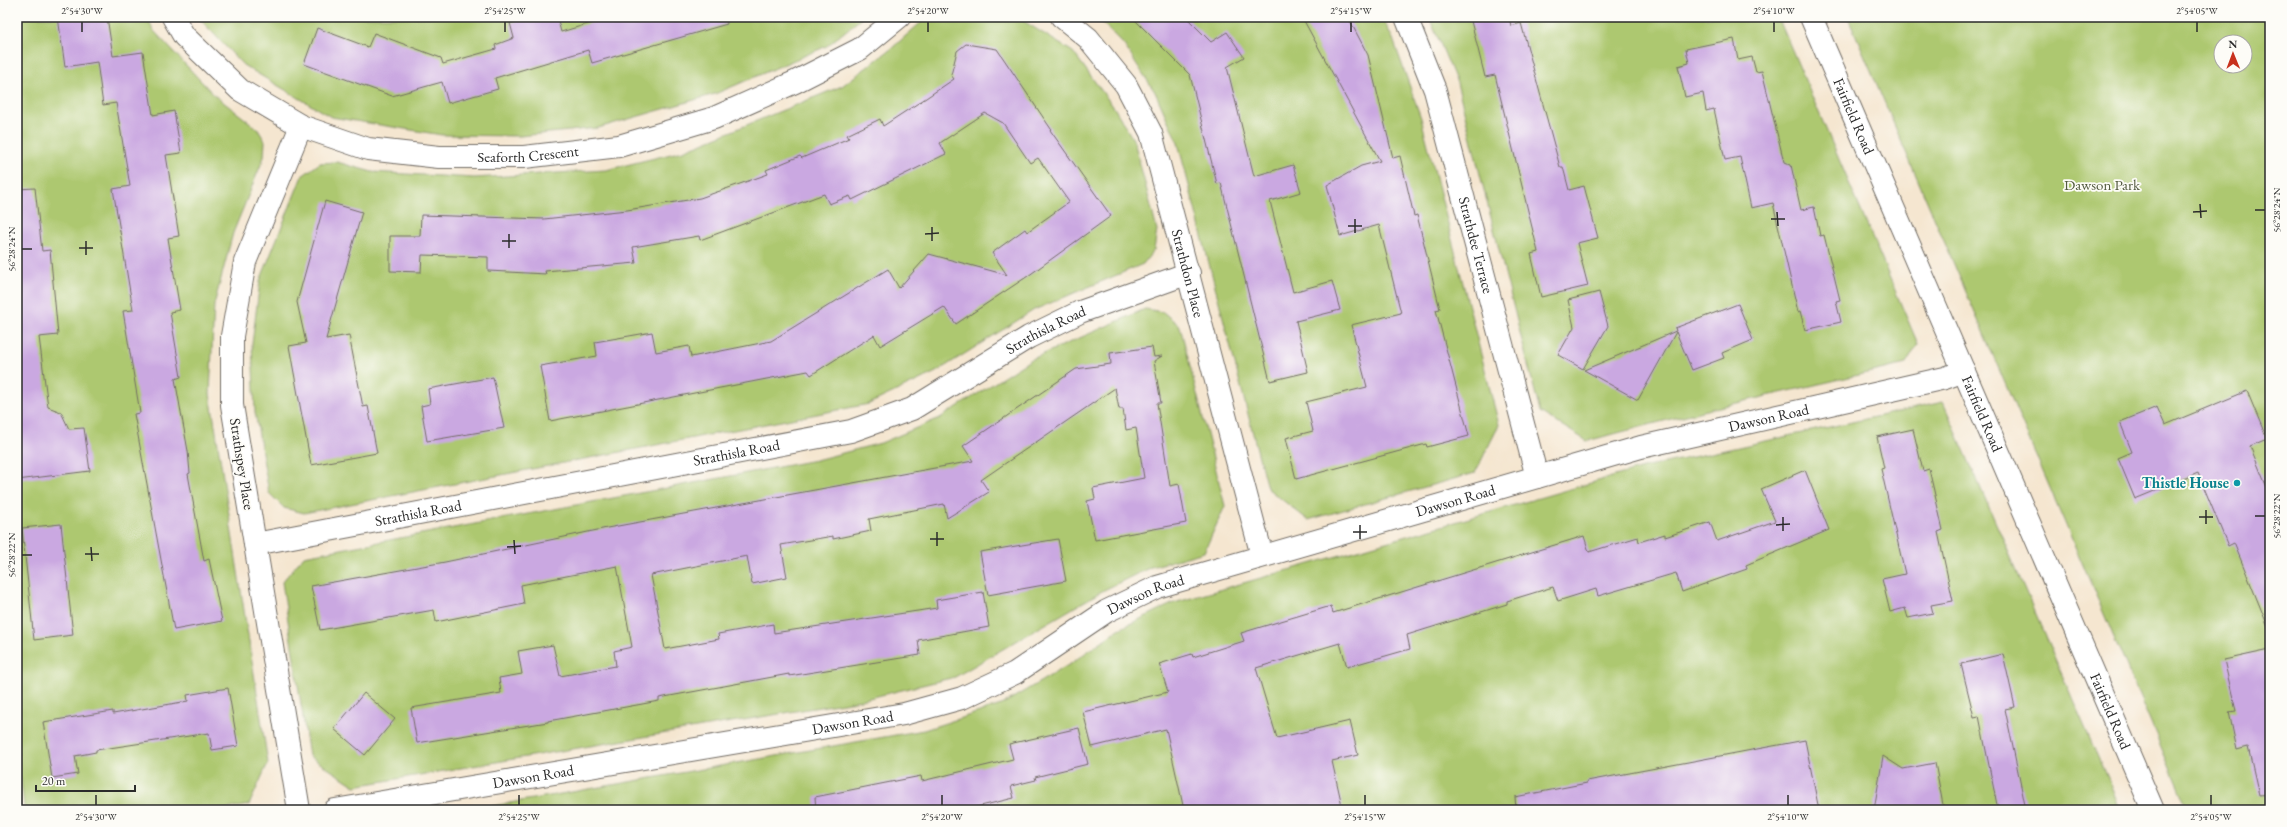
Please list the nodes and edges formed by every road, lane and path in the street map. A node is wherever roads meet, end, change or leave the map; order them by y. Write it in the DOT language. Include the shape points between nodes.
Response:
graph roads {
  1 [pos="173,17"];
  2 [pos="898,17"];
  3 [pos="1062,17"];
  4 [pos="1406,17"];
  5 [pos="1811,17"];
  6 [pos="301,126"];
  7 [pos="1189,273"];
  8 [pos="1964,371"];
  9 [pos="1537,477"];
  10 [pos="255,544"];
  11 [pos="1262,556"];
  12 [pos="299,810"];
  13 [pos="335,810"];
  14 [pos="2153,810"];
  1 -- 6 [label="street, Seaforth Crescent" via="184,36 240,90"];
  2 -- 6 [label="street, Seaforth Crescent" via="860,49 795,82 714,118 619,146 524,157 439,156 368,149"];
  3 -- 7 [label="street, Strathdon Place" via="1088,38 1126,85 1151,133"];
  4 -- 9 [label="street, Strathdee Terrace" via="1435,90"];
  5 -- 8 [label="street, Fairfield Road"];
  6 -- 10 [label="street, Strathspey Place" via="245,262 232,336 232,405"];
  7 -- 10 [label="street, Strathisla Road" via="1080,312 1029,337 912,408 851,431"];
  7 -- 11 [label="street, Strathdon Place"];
  8 -- 9 [label="street, Dawson Road" via="1945,378 1641,447"];
  8 -- 14 [label="street, Fairfield Road"];
  9 -- 11 [label="street, Dawson Road"];
  10 -- 12 [label="street, Strathspey Place"];
  11 -- 13 [label="street, Dawson Road" via="1157,588 1107,612 1015,673 962,698 904,714"];
}
